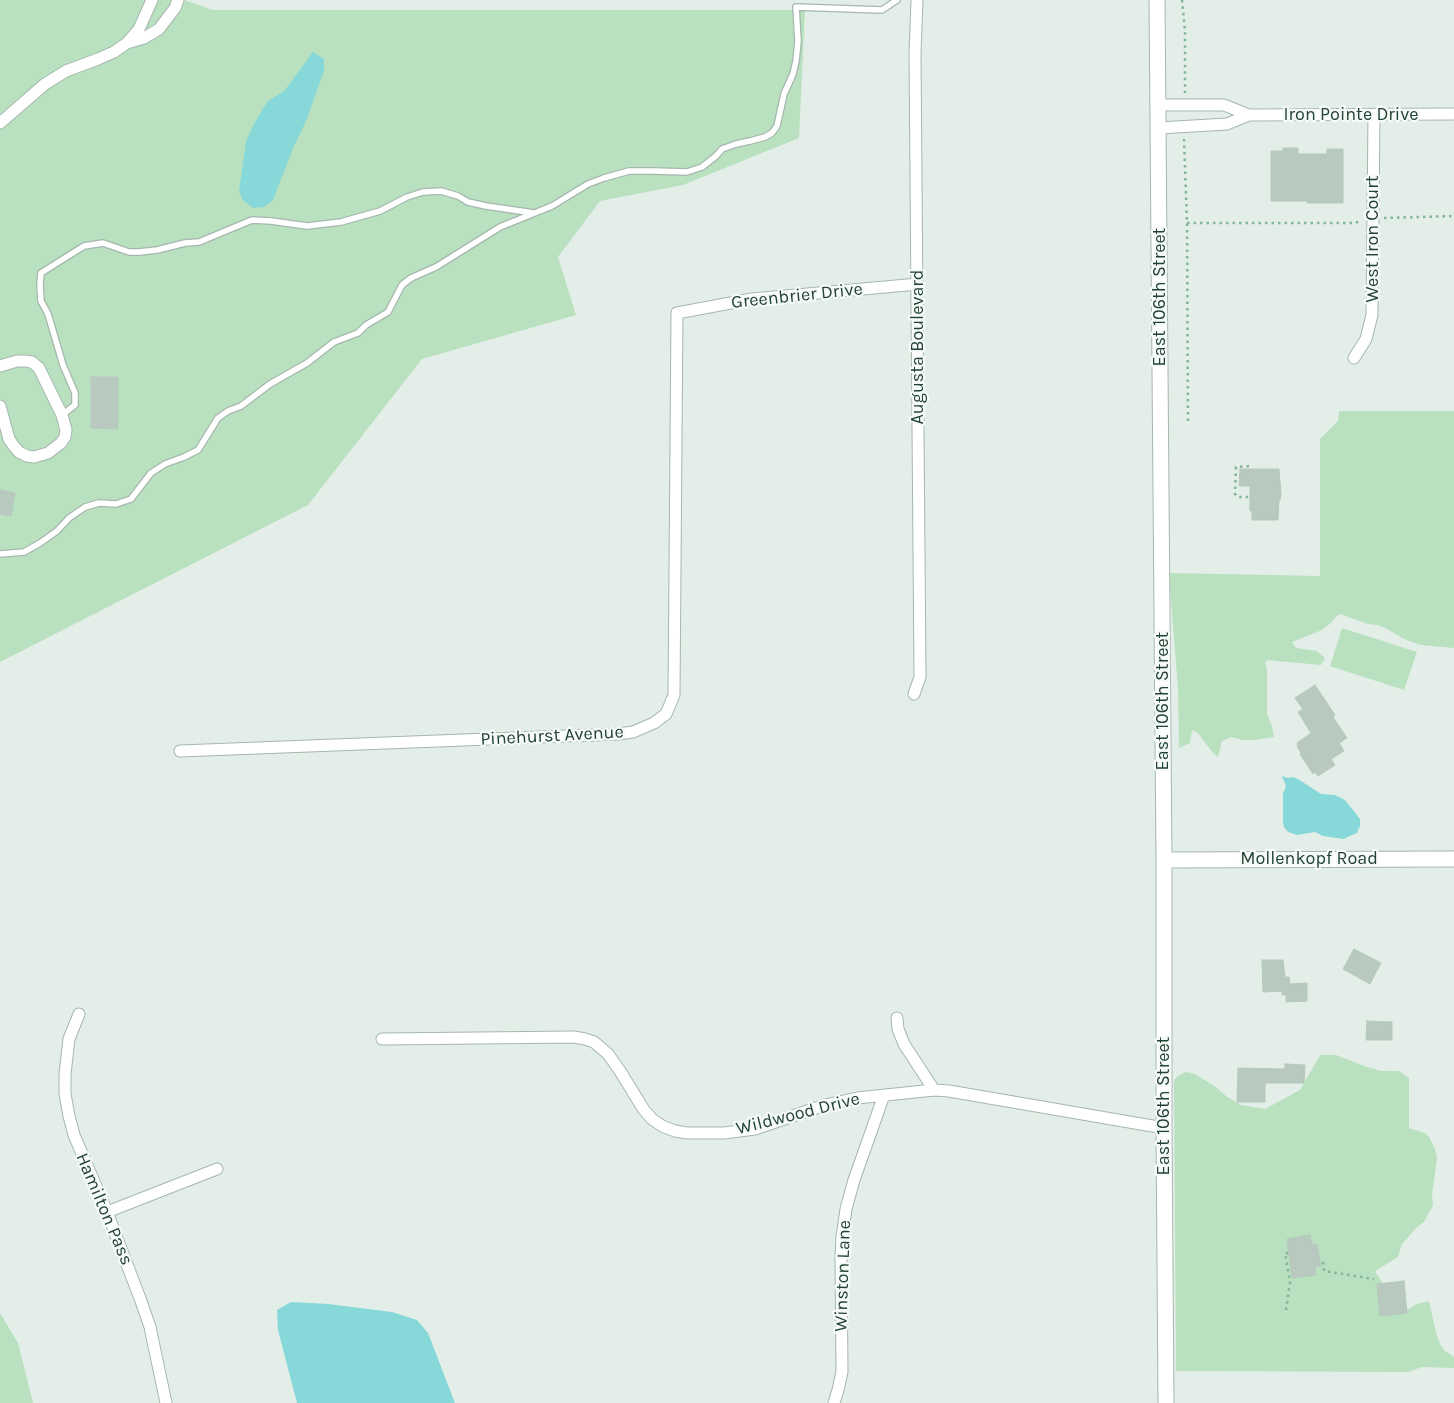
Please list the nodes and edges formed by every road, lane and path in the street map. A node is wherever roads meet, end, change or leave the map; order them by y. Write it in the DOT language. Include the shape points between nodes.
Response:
graph roads {
  1 [pos="152,0"];
  2 [pos="178,0"];
  3 [pos="897,0"];
  4 [pos="916,0"];
  5 [pos="1157,0"];
  6 [pos="1182,0"];
  7 [pos="127,43"];
  8 [pos="1159,105"];
  9 [pos="1185,105"];
  10 [pos="1454,114"];
  11 [pos="1248,115"];
  12 [pos="1374,115"];
  13 [pos="0,123"];
  14 [pos="1184,127"];
  15 [pos="1159,128"];
  16 [pos="536,213"];
  17 [pos="1454,216"];
  18 [pos="1373,218"];
  19 [pos="1187,223"];
  20 [pos="918,284"];
  21 [pos="677,313"];
  22 [pos="1354,358"];
  23 [pos="0,366"];
  24 [pos="0,406"];
  25 [pos="62,415"];
  26 [pos="1188,422"];
  27 [pos="1249,466"];
  28 [pos="1250,497"];
  29 [pos="0,554"];
  30 [pos="914,694"];
  31 [pos="180,752"];
  32 [pos="1454,859"];
  33 [pos="1164,860"];
  34 [pos="79,1014"];
  35 [pos="897,1018"];
  36 [pos="382,1039"];
  37 [pos="934,1090"];
  38 [pos="884,1095"];
  39 [pos="1164,1128"];
  40 [pos="217,1169"];
  41 [pos="107,1212"];
  42 [pos="1289,1253"];
  43 [pos="1323,1262"];
  44 [pos="1374,1279"];
  45 [pos="1286,1310"];
  46 [pos="166,1403"];
  47 [pos="834,1403"];
  48 [pos="1166,1403"];
  1 -- 7 [label="street" via="139,29"];
  2 -- 7 [label="street" via="159,29"];
  3 -- 16 [label="lane" via="882,10 796,7 798,42 793,74 784,94 778,126 765,137 722,149 702,167 687,172 653,170 604,178"];
  4 -- 20 [label="street, Augusta Boulevard"];
  5 -- 8 [label="street, East 106th Street"];
  6 -- 9 [label="path"];
  7 -- 13 [label="street" via="114,52 59,75"];
  8 -- 9 [label="street, Iron Pointe Drive"];
  8 -- 15 [label="street, East 106th Street"];
  9 -- 11 [label="street, Iron Pointe Drive" via="1224,105"];
  10 -- 12 [label="street, Iron Pointe Drive"];
  11 -- 12 [label="street, Iron Pointe Drive"];
  11 -- 14 [label="street, Iron Pointe Drive" via="1227,124"];
  12 -- 18 [label="street, West Iron Court"];
  14 -- 15 [label="street, Iron Pointe Drive"];
  14 -- 19 [label="path"];
  15 -- 33 [label="street, East 106th Street"];
  16 -- 25 [label="lane" via="468,202 441,191 424,192 407,196 380,211 341,222 307,226 252,220 199,242 139,252 102,243 84,246 40,273 42,301 75,393 75,405"];
  16 -- 29 [label="lane" via="500,227 406,282 388,312 366,324 358,334 334,342 307,363 218,418 198,450 152,473 131,499 85,507 57,531 24,552"];
  17 -- 18 [label="path"];
  18 -- 19 [label="path" via="1360,219 1356,223"];
  18 -- 22 [label="street, West Iron Court" via="1372,315 1366,339"];
  19 -- 26 [label="path"];
  20 -- 21 [label="street, Greenbrier Drive" via="752,298"];
  20 -- 30 [label="street, Augusta Boulevard" via="920,677"];
  21 -- 31 [label="street, Pinehurst Avenue" via="674,695 666,714 644,729 618,734"];
  23 -- 25 [label="street" via="17,361 32,362 39,368"];
  24 -- 25 [label="street" via="12,445 27,456 41,456 55,450 61,443 66,430"];
  27 -- 28 [label="path" via="1236,467 1236,494 1238,497"];
  32 -- 33 [label="street, Mollenkopf Road"];
  33 -- 39 [label="street, East 106th Street"];
  34 -- 41 [label="street, Hamilton Pass" via="69,1040 64,1074 66,1094 74,1135"];
  35 -- 37 [label="street" via="904,1044"];
  36 -- 38 [label="street, Wildwood Drive" via="585,1039 608,1054 652,1119 687,1134 755,1128 825,1105"];
  37 -- 38 [label="street, Wildwood Drive"];
  37 -- 39 [label="street, Wildwood Drive"];
  38 -- 47 [label="street, Winston Lane" via="846,1209 841,1256 842,1372"];
  39 -- 48 [label="street, East 106th Street"];
  40 -- 41 [label="street"];
  41 -- 46 [label="street, Hamilton Pass" via="150,1327"];
  42 -- 45 [label="path" via="1285,1253 1290,1282"];
  43 -- 44 [label="path" via="1324,1271"];
}
